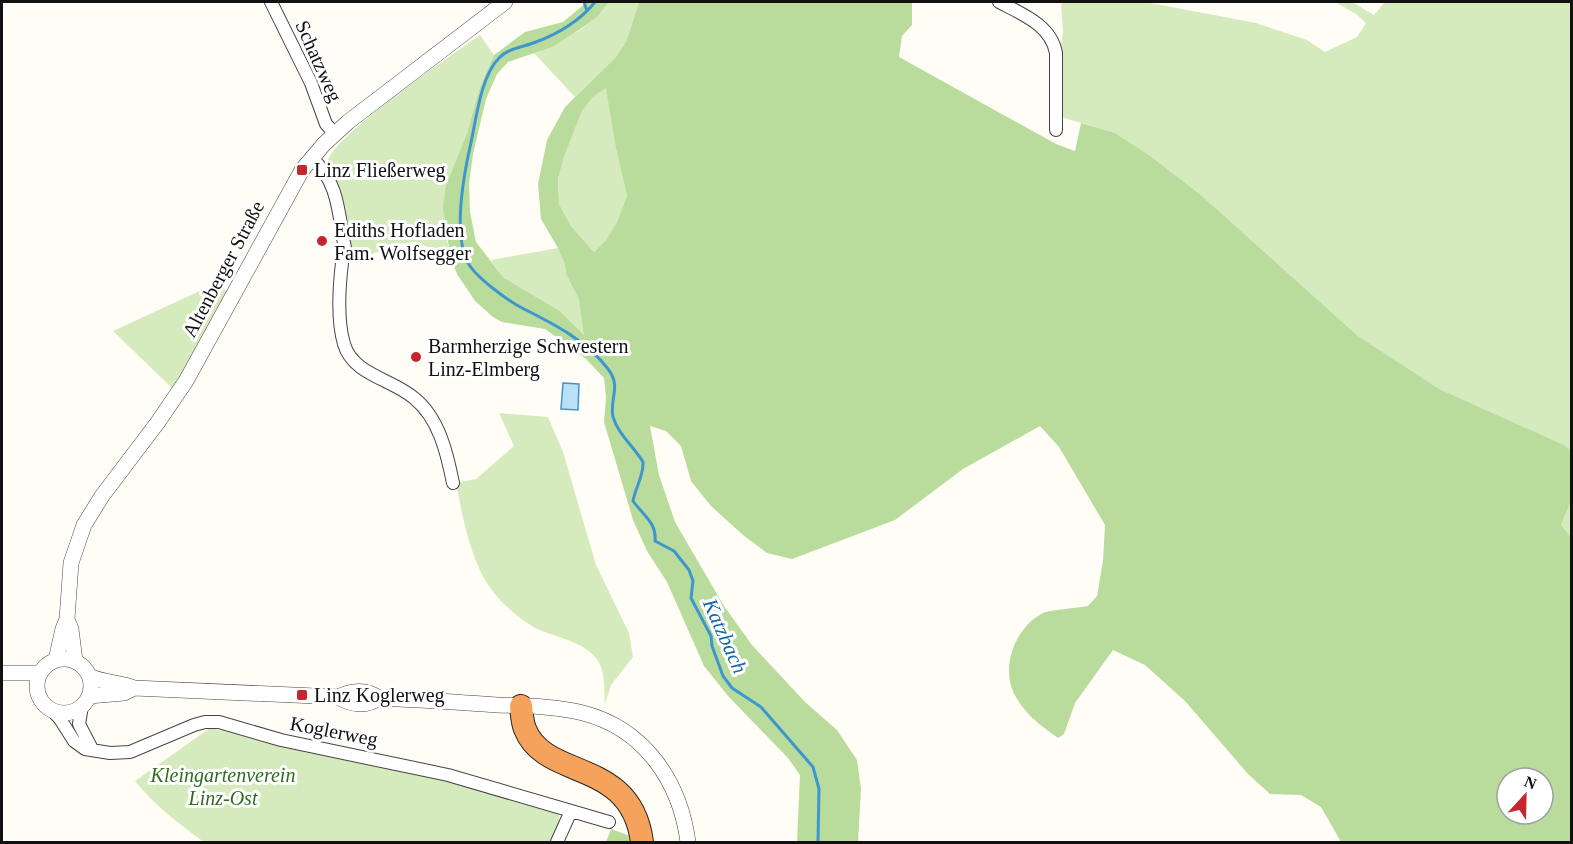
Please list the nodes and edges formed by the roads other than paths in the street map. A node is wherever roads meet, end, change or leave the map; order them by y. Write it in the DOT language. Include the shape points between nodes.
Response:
graph roads {
  1 [pos="271,2"];
  2 [pos="506,2"];
  3 [pos="999,2"];
  4 [pos="1056,130"];
  5 [pos="335,134"];
  6 [pos="311,158"];
  7 [pos="453,483"];
  8 [pos="67,619"];
  9 [pos="56,660"];
  10 [pos="75,661"];
  11 [pos="40,673"];
  12 [pos="2,675"];
  13 [pos="89,676"];
  14 [pos="135,688"];
  15 [pos="37,690"];
  16 [pos="86,701"];
  17 [pos="521,706"];
  18 [pos="52,710"];
  19 [pos="92,749"];
  20 [pos="571,811"];
  21 [pos="609,822"];
  22 [pos="557,843"];
  23 [pos="642,843"];
  24 [pos="688,843"];
  1 -- 5 [label="street, Schatzweg" via="311,83 326,124"];
  2 -- 5 [label="street, Altenberger Straße"];
  3 -- 4 [label="street" via="1039,24 1054,41"];
  5 -- 6 [label="street, Altenberger Straße"];
  6 -- 7 [label="street" via="329,178 339,214 345,250 340,317 347,353 363,369 415,398 429,414 438,430"];
  6 -- 8 [label="street, Altenberger Straße" via="186,381 87,520 71,563"];
  8 -- 9 [label="street, Altenberger Straße"];
  8 -- 10 [label="street, Altenberger Straße"];
  9 -- 10 [label="street"];
  9 -- 11 [label="street"];
  10 -- 13 [label="street"];
  11 -- 12 [label="street"];
  11 -- 15 [label="street"];
  12 -- 15 [label="street"];
  13 -- 14 [label="street"];
  13 -- 16 [label="street" via="91,685"];
  14 -- 16 [label="street"];
  14 -- 17 [label="street" via="338,697 357,704 371,704 379,698"];
  15 -- 18 [label="street" via="44,705"];
  16 -- 18 [label="street" via="70,713"];
  16 -- 19 [label="street" via="79,717 80,726"];
  17 -- 23 [label="highway" via="525,729 543,751 602,780 620,794 637,820"];
  17 -- 24 [label="street" via="589,715 614,724 639,742 672,784"];
  18 -- 19 [label="street, Koglerweg" via="76,743"];
  19 -- 20 [label="street, Koglerweg" via="130,752 194,725 219,722 281,740 439,772"];
  20 -- 21 [label="street, Koglerweg"];
  20 -- 22 [label="street"];
}
